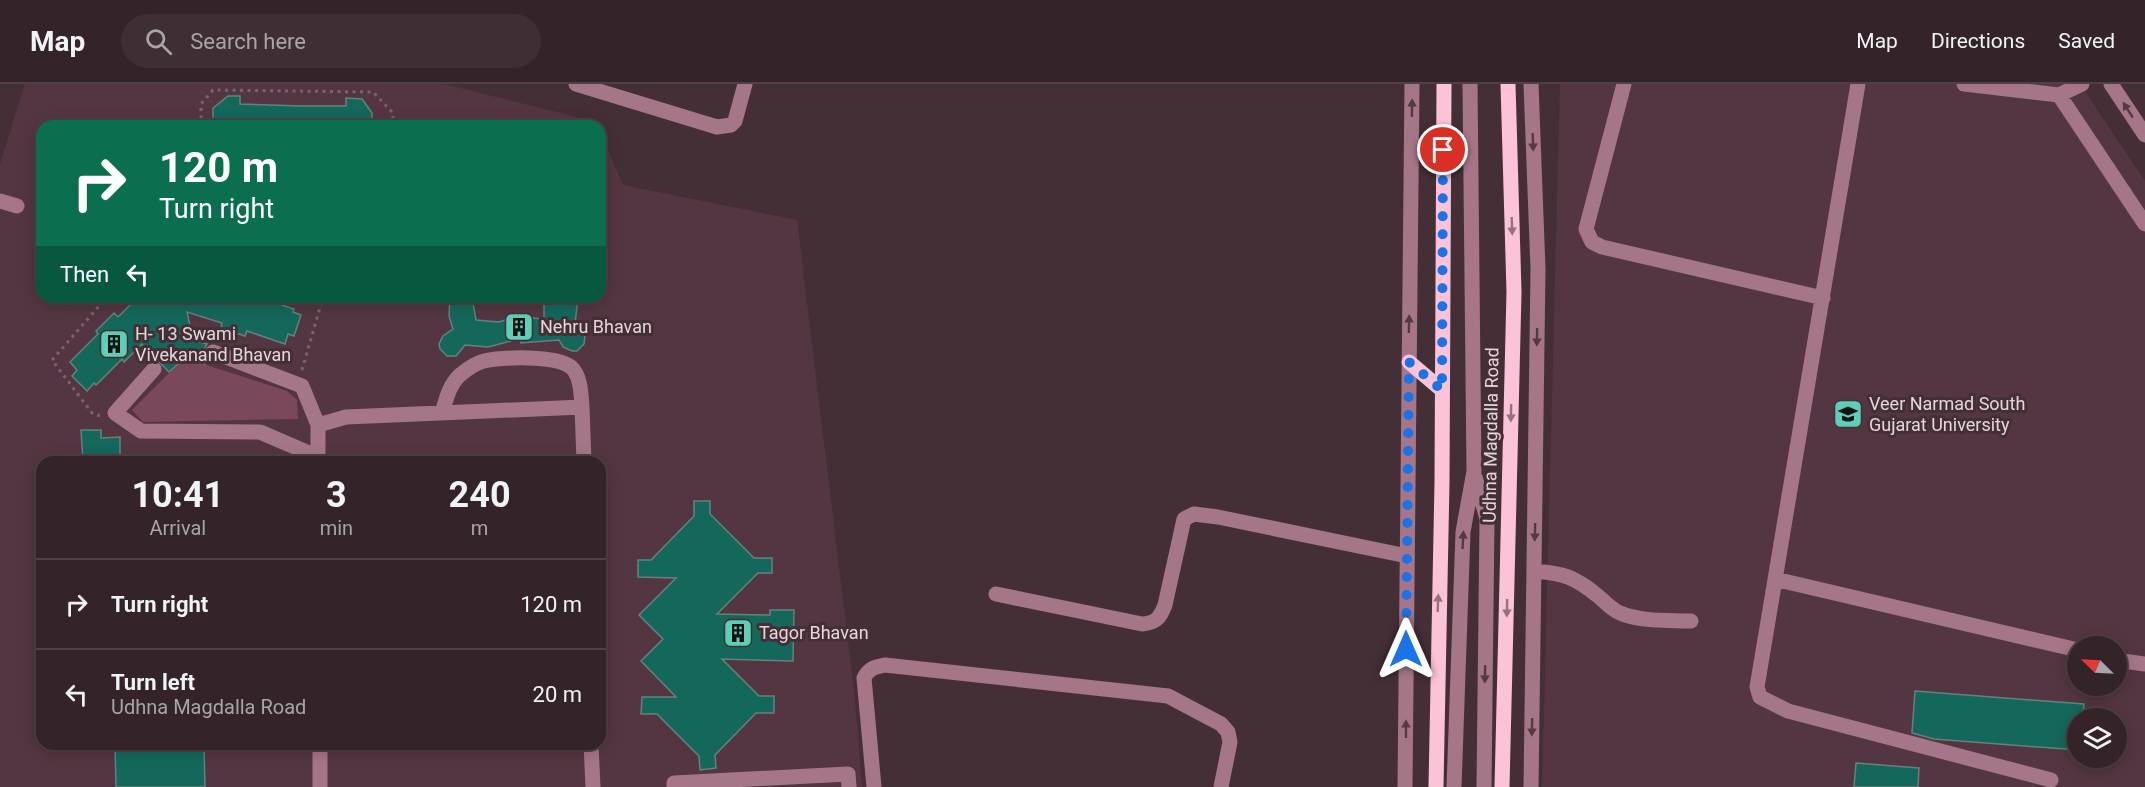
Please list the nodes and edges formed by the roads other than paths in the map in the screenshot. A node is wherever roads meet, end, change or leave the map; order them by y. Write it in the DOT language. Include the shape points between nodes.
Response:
graph roads {
  1 [pos="576,84"];
  2 [pos="745,84"];
  3 [pos="1412,84"];
  4 [pos="1444,84"];
  5 [pos="1470,84"];
  6 [pos="1508,84"];
  7 [pos="1531,84"];
  8 [pos="1624,84"];
  9 [pos="1858,84"];
  10 [pos="1964,84"];
  11 [pos="2082,84"];
  12 [pos="2111,84"];
  13 [pos="2059,94"];
  14 [pos="2145,135"];
  15 [pos="0,201"];
  16 [pos="17,206"];
  17 [pos="2145,224"];
  18 [pos="1822,297"];
  19 [pos="213,352"];
  20 [pos="1409,362"];
  21 [pos="154,369"];
  22 [pos="1442,390"];
  23 [pos="582,407"];
  24 [pos="442,413"];
  25 [pos="318,425"];
  26 [pos="312,456"];
  27 [pos="318,456"];
  28 [pos="584,456"];
  29 [pos="1474,471"];
  30 [pos="1407,556"];
  31 [pos="1534,571"];
  32 [pos="1776,579"];
  33 [pos="996,594"];
  34 [pos="1691,621"];
  35 [pos="2067,647"];
  36 [pos="2127,662"];
  37 [pos="2145,664"];
  38 [pos="320,750"];
  39 [pos="591,750"];
  40 [pos="2051,780"];
  41 [pos="320,787"];
  42 [pos="593,787"];
  43 [pos="674,787"];
  44 [pos="849,787"];
  45 [pos="874,787"];
  46 [pos="1221,787"];
  47 [pos="1405,787"];
  48 [pos="1436,787"];
  49 [pos="1454,787"];
  50 [pos="1484,787"];
  51 [pos="1502,787"];
  52 [pos="1531,787"];
  1 -- 2 [label="street" via="717,127 735,121"];
  20 -- 3 [label="street, one-way"];
  4 -- 22 [label="main road"];
  5 -- 29 [label="street"];
  6 -- 51 [label="main road, Udhna Magdalla Road, one-way" via="1514,292"];
  7 -- 31 [label="street, one-way" via="1538,269"];
  8 -- 18 [label="street" via="1586,229 1592,243"];
  9 -- 18 [label="street"];
  10 -- 13 [label="street"];
  11 -- 13 [label="street"];
  14 -- 12 [label="street, one-way"];
  13 -- 17 [label="street"];
  15 -- 16 [label="street"];
  18 -- 32 [label="street"];
  19 -- 25 [label="street" via="302,386"];
  20 -- 22 [label="main road"];
  20 -- 30 [label="street"];
  21 -- 26 [label="street" via="115,413 141,430 260,432"];
  48 -- 22 [label="main road, one-way"];
  23 -- 24 [label="street"];
  23 -- 24 [label="street" via="578,377 572,368 540,358 482,361 472,366 452,384"];
  23 -- 28 [label="street"];
  24 -- 25 [label="street" via="346,417"];
  25 -- 27 [label="street"];
  49 -- 29 [label="street, one-way" via="1463,531"];
  29 -- 50 [label="street, one-way" via="1487,519"];
  30 -- 33 [label="street" via="1194,514 1184,519 1165,605 1154,623 1142,624"];
  47 -- 30 [label="street, one-way"];
  31 -- 34 [label="street" via="1571,576 1624,615"];
  31 -- 52 [label="street, one-way"];
  32 -- 35 [label="street"];
  32 -- 40 [label="street" via="1757,677 1760,697 1788,711"];
  36 -- 37 [label="street"];
  38 -- 41 [label="street"];
  39 -- 42 [label="street"];
  43 -- 44 [label="street" via="674,783 848,774"];
  45 -- 46 [label="street" via="864,678 876,666 885,665 1168,696 1221,724 1228,732 1230,742"];
}
